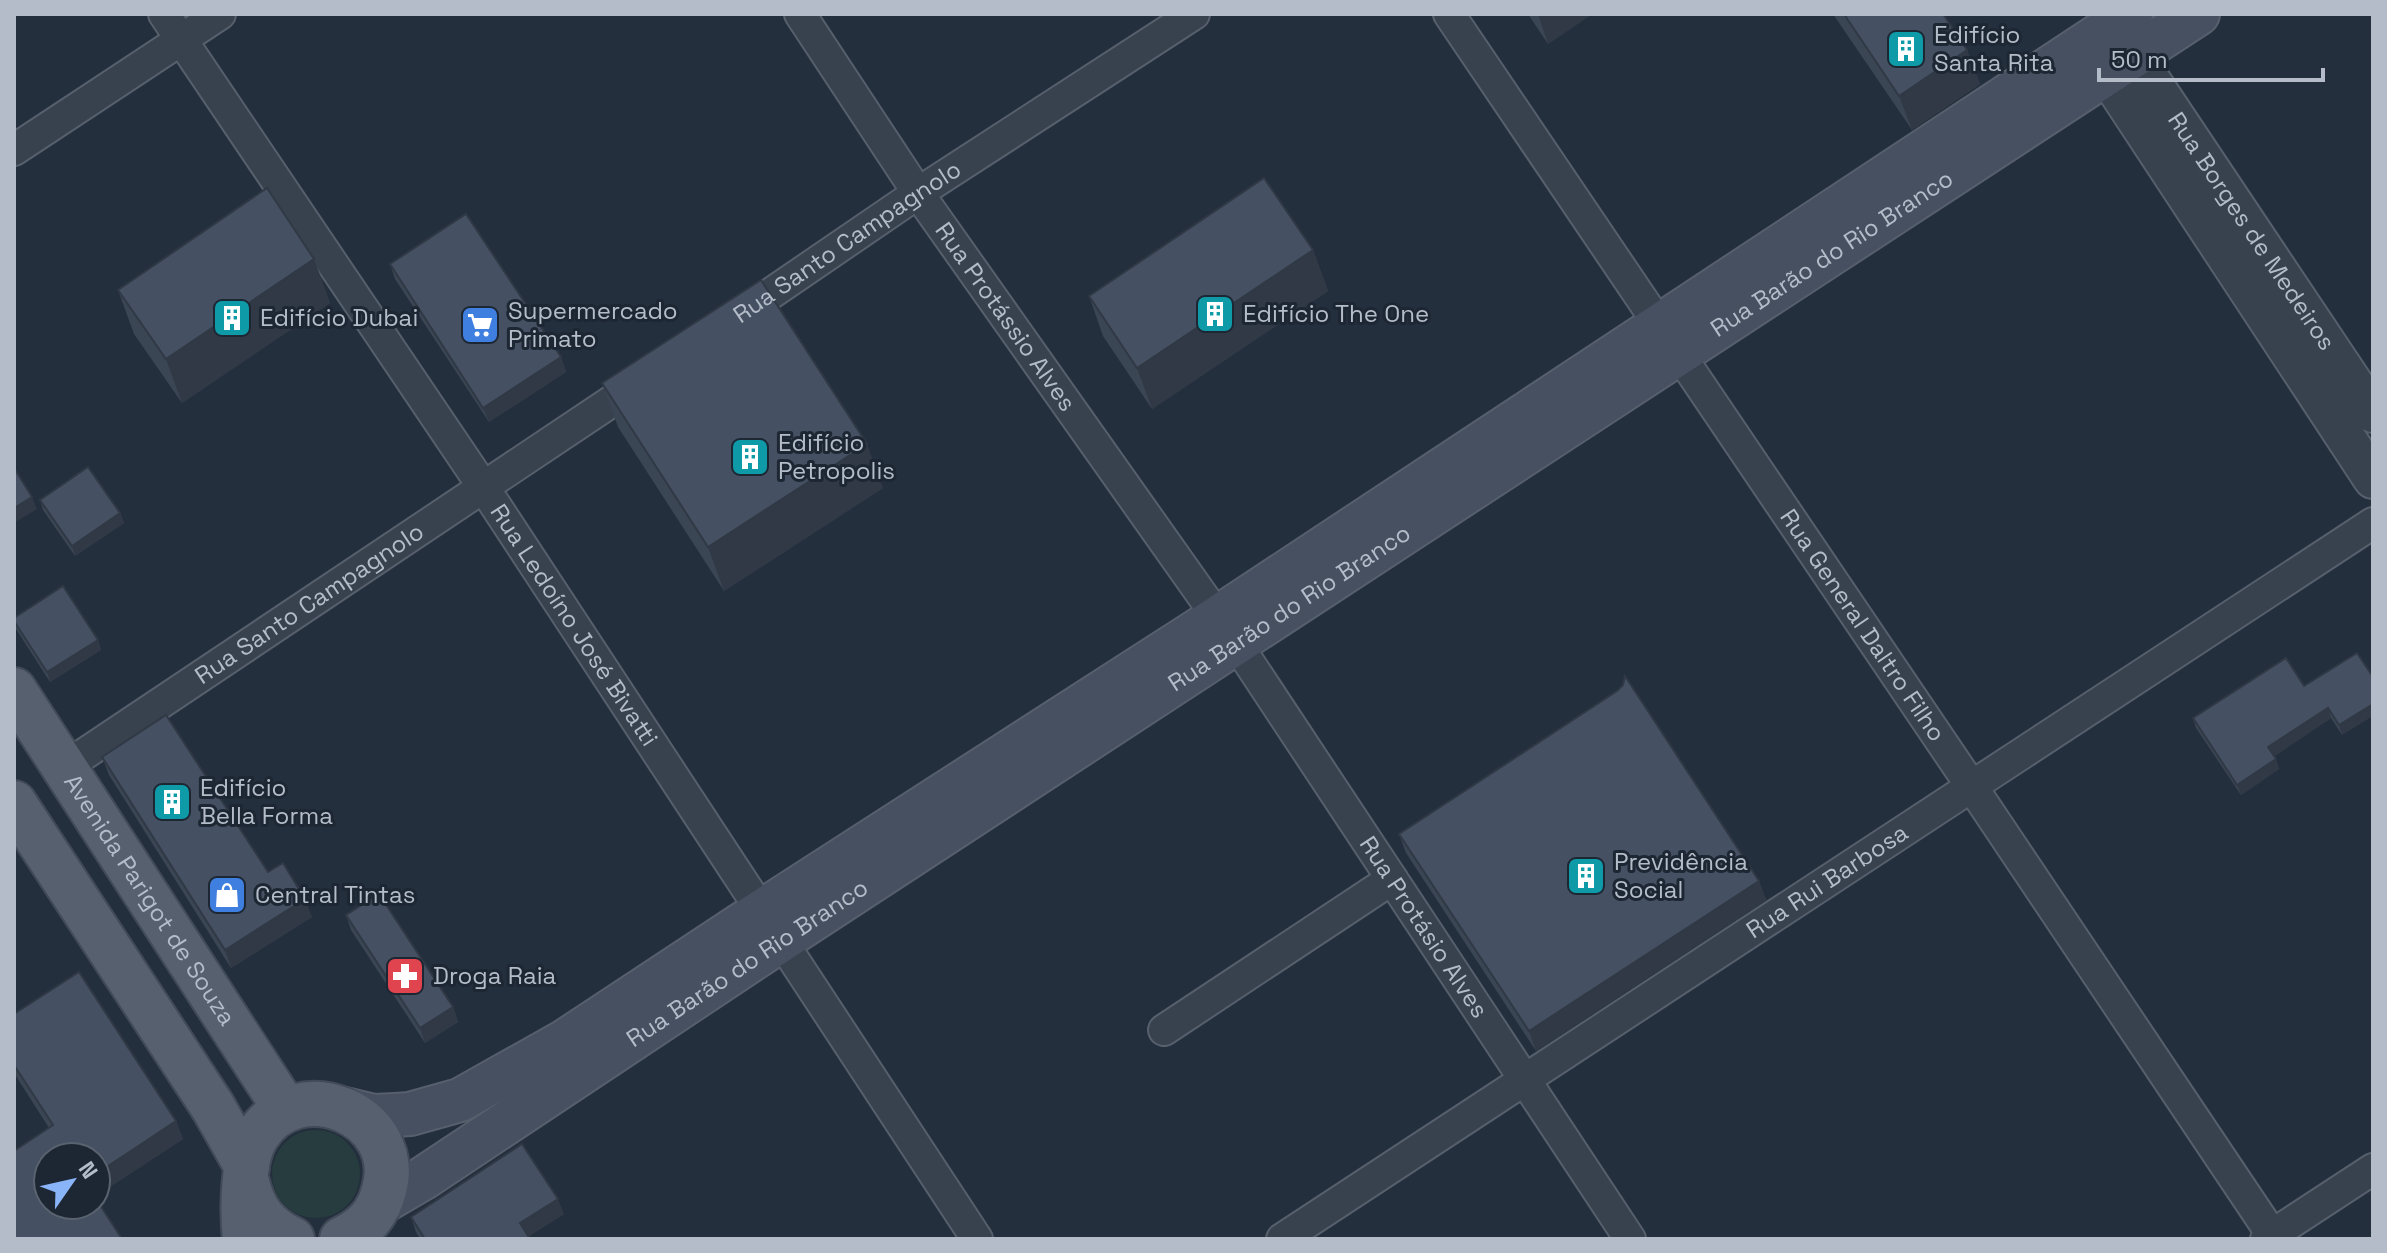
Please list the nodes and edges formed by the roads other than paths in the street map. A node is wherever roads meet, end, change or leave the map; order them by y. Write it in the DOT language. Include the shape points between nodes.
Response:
graph roads {
  1 [pos="164,14"];
  2 [pos="220,14"];
  3 [pos="800,14"];
  4 [pos="1194,14"];
  5 [pos="1449,14"];
  6 [pos="2198,14"];
  7 [pos="2107,34"];
  8 [pos="182,39"];
  9 [pos="14,150"];
  10 [pos="918,193"];
  11 [pos="721,327"];
  12 [pos="1669,341"];
  13 [pos="668,363"];
  14 [pos="2373,413"];
  15 [pos="2373,479"];
  16 [pos="484,488"];
  17 [pos="2373,523"];
  18 [pos="1226,631"];
  19 [pos="14,690"];
  20 [pos="65,767"];
  21 [pos="1972,787"];
  22 [pos="14,803"];
  23 [pos="1401,835"];
  24 [pos="1374,853"];
  25 [pos="1392,879"];
  26 [pos="771,926"];
  27 [pos="1164,1030"];
  28 [pos="1525,1080"];
  29 [pos="345,1109"];
  30 [pos="286,1110"];
  31 [pos="2373,1169"];
  32 [pos="244,1209"];
  33 [pos="366,1226"];
  34 [pos="2271,1238"];
  35 [pos="292,1239"];
  36 [pos="977,1239"];
  37 [pos="1282,1239"];
  38 [pos="1630,1239"];
  1 -- 8 [label="street, Rua Ledoíno José Bivatti"];
  2 -- 8 [label="street"];
  3 -- 10 [label="street, Rua Protássio Alves"];
  4 -- 10 [label="street, Rua Santo Campagnolo"];
  5 -- 12 [label="street, Rua General Daltro Filho"];
  6 -- 7 [label="main road, Rua Barão do Rio Branco"];
  7 -- 12 [label="main road, Rua Barão do Rio Branco"];
  7 -- 14 [label="street, Rua Borges de Medeiros"];
  7 -- 15 [label="street"];
  8 -- 9 [label="street"];
  8 -- 16 [label="street, Rua Ledoíno José Bivatti"];
  10 -- 11 [label="street, Rua Santo Campagnolo"];
  10 -- 18 [label="street, Rua Protássio Alves"];
  12 -- 18 [label="main road, Rua Barão do Rio Branco"];
  12 -- 21 [label="street, Rua General Daltro Filho"];
  13 -- 16 [label="street, Rua Santo Campagnolo"];
  16 -- 20 [label="street, Rua Santo Campagnolo"];
  16 -- 26 [label="street, Rua Ledoíno José Bivatti"];
  17 -- 21 [label="street, Rua Rui Barbosa"];
  18 -- 24 [label="street, Rua Protásio Alves"];
  18 -- 26 [label="main road, Rua Barão do Rio Branco"];
  19 -- 20 [label="main road, Avenida Parigot de Souza"];
  20 -- 30 [label="main road, Avenida Parigot de Souza"];
  21 -- 28 [label="street, Rua Rui Barbosa"];
  21 -- 34 [label="street, Rua General Daltro Filho"];
  22 -- 32 [label="main road" via="213,1107"];
  23 -- 24 [label="street"];
  24 -- 25 [label="street, Rua Protásio Alves"];
  25 -- 27 [label="street"];
  25 -- 28 [label="street, Rua Protásio Alves"];
  26 -- 29 [label="main road, Rua Barão do Rio Branco" via="460,1100 410,1114 374,1116"];
  26 -- 33 [label="main road, Rua Barão do Rio Branco" via="422,1179"];
  26 -- 36 [label="street, Rua Ledoíno José Bivatti"];
  28 -- 37 [label="street, Rua Rui Barbosa"];
  28 -- 38 [label="street, Rua Protásio Alves"];
  29 -- 30 [label="main road" via="305,1104"];
  29 -- 33 [label="main road" via="370,1130 386,1160 386,1181"];
  30 -- 32 [label="main road" via="256,1137"];
  31 -- 34 [label="street"];
  32 -- 35 [label="main road" via="251,1200 262,1218"];
}
